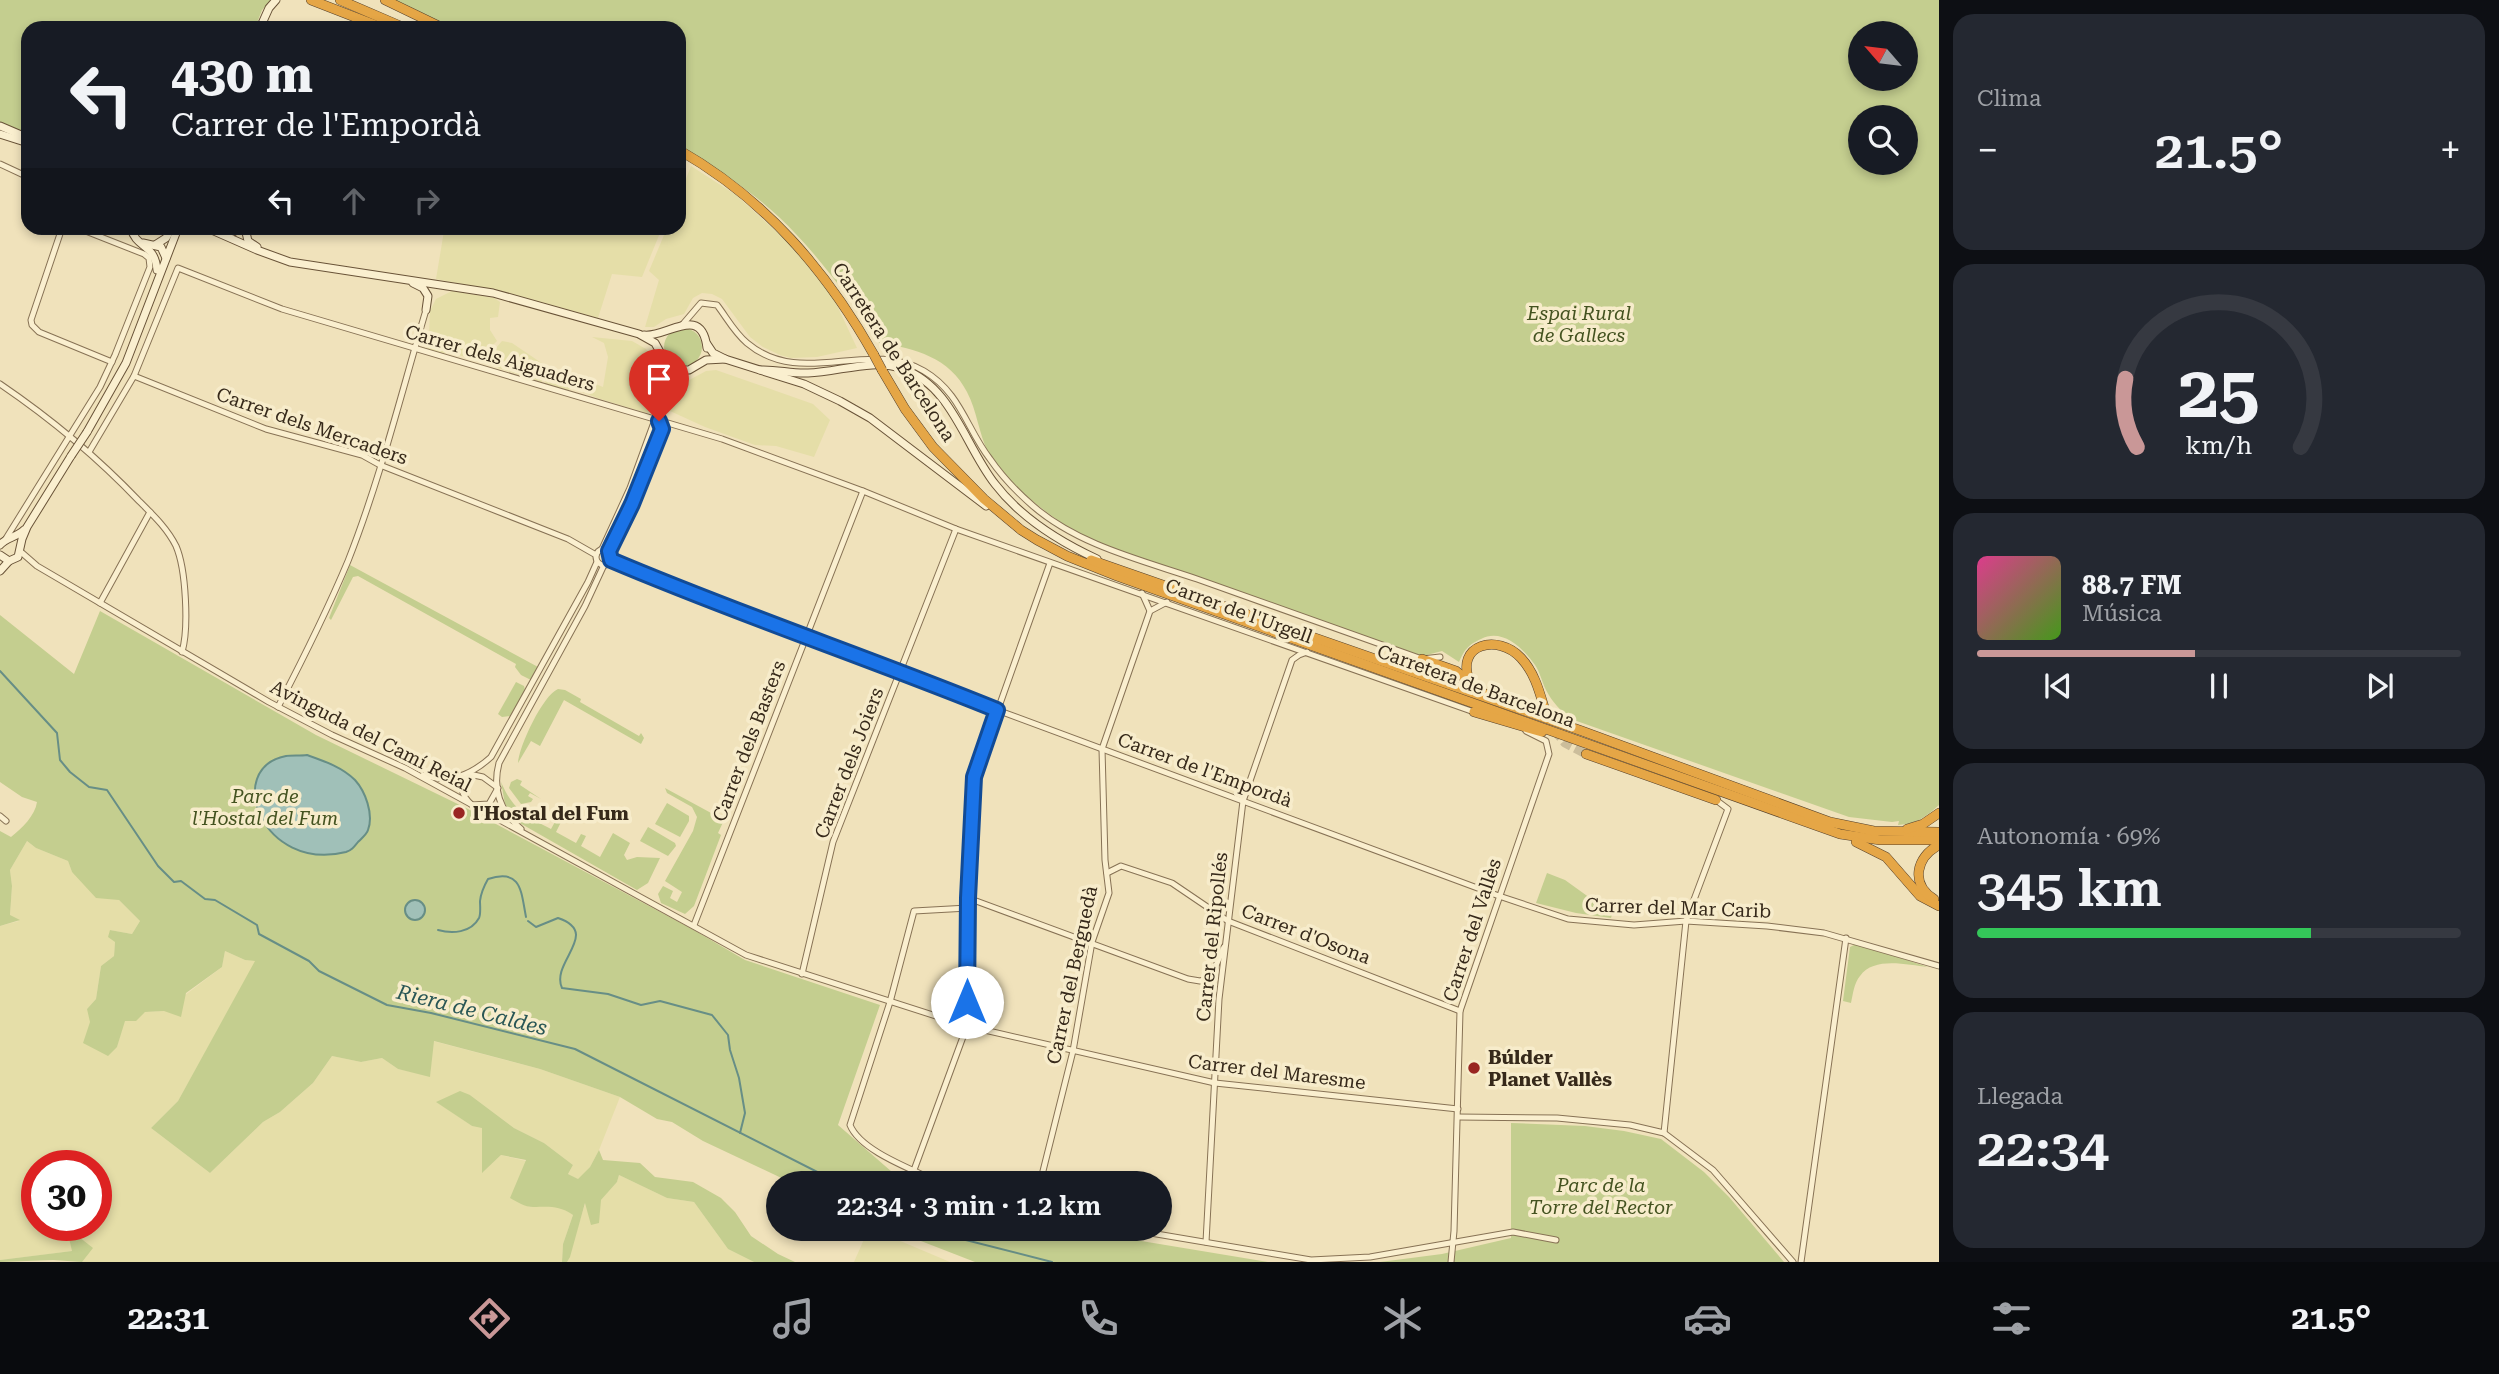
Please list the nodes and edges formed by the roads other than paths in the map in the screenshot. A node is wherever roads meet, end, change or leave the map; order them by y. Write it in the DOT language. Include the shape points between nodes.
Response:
graph roads {
  1 [pos="276,0"];
  2 [pos="311,0"];
  3 [pos="340,0"];
  4 [pos="386,0"];
  5 [pos="269,4"];
  6 [pos="263,21"];
  7 [pos="365,21"];
  8 [pos="389,21"];
  9 [pos="429,21"];
  10 [pos="0,129"];
  11 [pos="21,138"];
  12 [pos="686,155"];
  13 [pos="0,164"];
  14 [pos="21,174"];
  15 [pos="60,235"];
  16 [pos="96,235"];
  17 [pos="133,235"];
  18 [pos="168,235"];
  19 [pos="170,235"];
  20 [pos="175,235"];
  21 [pos="213,235"];
  22 [pos="223,235"];
  23 [pos="246,235"];
  24 [pos="154,248"];
  25 [pos="264,254"];
  26 [pos="165,255"];
  27 [pos="331,269"];
  28 [pos="157,270"];
  29 [pos="406,280"];
  30 [pos="452,287"];
  31 [pos="426,310"];
  32 [pos="694,313"];
  33 [pos="683,324"];
  34 [pos="698,329"];
  35 [pos="667,331"];
  36 [pos="639,334"];
  37 [pos="707,344"];
  38 [pos="414,349"];
  39 [pos="660,351"];
  40 [pos="725,359"];
  41 [pos="112,362"];
  42 [pos="702,362"];
  43 [pos="666,363"];
  44 [pos="689,370"];
  45 [pos="760,370"];
  46 [pos="134,376"];
  47 [pos="0,384"];
  48 [pos="670,388"];
  49 [pos="110,395"];
  50 [pos="659,421"];
  51 [pos="70,436"];
  52 [pos="89,452"];
  53 [pos="380,465"];
  54 [pos="863,491"];
  55 [pos="150,512"];
  56 [pos="1014,522"];
  57 [pos="27,527"];
  58 [pos="956,529"];
  59 [pos="1021,530"];
  60 [pos="3,543"];
  61 [pos="602,548"];
  62 [pos="21,549"];
  63 [pos="609,551"];
  64 [pos="0,555"];
  65 [pos="596,558"];
  66 [pos="12,560"];
  67 [pos="611,560"];
  68 [pos="1050,562"];
  69 [pos="604,565"];
  70 [pos="37,566"];
  71 [pos="0,571"];
  72 [pos="1130,572"];
  73 [pos="1142,593"];
  74 [pos="1167,602"];
  75 [pos="100,603"];
  76 [pos="1150,611"];
  77 [pos="806,638"];
  78 [pos="182,652"];
  79 [pos="1307,652"];
  80 [pos="1440,657"];
  81 [pos="1422,659"];
  82 [pos="902,671"];
  83 [pos="1470,682"];
  84 [pos="1504,705"];
  85 [pos="278,707"];
  86 [pos="1544,707"];
  87 [pos="997,710"];
  88 [pos="1474,712"];
  89 [pos="1568,737"];
  90 [pos="1102,749"];
  91 [pos="1586,754"];
  92 [pos="1547,758"];
  93 [pos="405,768"];
  94 [pos="469,774"];
  95 [pos="498,788"];
  96 [pos="1716,800"];
  97 [pos="1243,801"];
  98 [pos="472,805"];
  99 [pos="1939,813"];
  100 [pos="1789,817"];
  101 [pos="1881,832"];
  102 [pos="1939,832"];
  103 [pos="529,836"];
  104 [pos="1939,843"];
  105 [pos="1107,873"];
  106 [pos="1499,896"];
  107 [pos="968,898"];
  108 [pos="1939,904"];
  109 [pos="968,908"];
  110 [pos="1228,921"];
  111 [pos="1686,921"];
  112 [pos="694,925"];
  113 [pos="1846,939"];
  114 [pos="1227,941"];
  115 [pos="1092,942"];
  116 [pos="1939,966"];
  117 [pos="802,974"];
  118 [pos="890,1002"];
  119 [pos="1460,1011"];
  120 [pos="967,1026"];
  121 [pos="1073,1051"];
  122 [pos="1215,1083"];
  123 [pos="1458,1109"];
  124 [pos="1458,1117"];
  125 [pos="1664,1133"];
  126 [pos="914,1170"];
  127 [pos="1043,1171"];
  128 [pos="1172,1236"];
  129 [pos="1556,1240"];
  130 [pos="1206,1242"];
  131 [pos="1454,1244"];
  132 [pos="1451,1262"];
  133 [pos="1793,1262"];
  134 [pos="1801,1262"];
  1 -- 5 [label="street"];
  2 -- 7 [label="highway"];
  3 -- 8 [label="highway"];
  4 -- 9 [label="highway"];
  5 -- 6 [label="street"];
  10 -- 11 [label="street"];
  12 -- 56 [label="highway, Carretera de Barcelona, bridge" via="730,183 790,236 835,291 933,447"];
  13 -- 14 [label="street"];
  15 -- 41 [label="street" via="32,325 38,332"];
  16 -- 41 [label="street" via="144,254 150,262"];
  17 -- 24 [label="street"];
  18 -- 24 [label="street"];
  19 -- 26 [label="street"];
  20 -- 26 [label="street"];
  21 -- 25 [label="street"];
  22 -- 25 [label="street"];
  23 -- 27 [label="street" via="259,248"];
  24 -- 26 [label="street"];
  24 -- 28 [label="street"];
  25 -- 27 [label="street"];
  26 -- 28 [label="street"];
  26 -- 49 [label="street" via="134,347"];
  27 -- 29 [label="street"];
  28 -- 49 [label="street"];
  29 -- 30 [label="street"];
  29 -- 31 [label="street" via="423,288 428,296"];
  30 -- 31 [label="street" via="438,290"];
  30 -- 36 [label="street" via="506,295"];
  31 -- 38 [label="street"];
  32 -- 33 [label="street"];
  32 -- 34 [label="street"];
  32 -- 81 [label="street" via="701,303 717,305 738,335 779,361 803,364 882,358 924,371 949,389 990,459 1034,506 1084,540"];
  33 -- 34 [label="street"];
  33 -- 35 [label="street"];
  34 -- 37 [label="street"];
  35 -- 36 [label="street"];
  35 -- 39 [label="street"];
  36 -- 39 [label="street"];
  37 -- 40 [label="street"];
  37 -- 42 [label="street"];
  38 -- 46 [label="street, Carrer dels Aiguaders" via="282,309 178,268"];
  38 -- 50 [label="street, Carrer dels Aiguaders"];
  38 -- 53 [label="street"];
  39 -- 43 [label="street"];
  40 -- 42 [label="street"];
  40 -- 45 [label="street"];
  41 -- 51 [label="street"];
  42 -- 44 [label="street"];
  43 -- 44 [label="street"];
  43 -- 48 [label="street"];
  44 -- 48 [label="street"];
  45 -- 59 [label="street" via="804,384 870,418"];
  45 -- 72 [label="street" via="806,373 884,364 919,376 941,397 993,482 1023,513 1068,545"];
  46 -- 52 [label="street"];
  46 -- 53 [label="street, Carrer dels Mercaders" via="266,429 362,455"];
  47 -- 51 [label="street"];
  48 -- 50 [label="street"];
  49 -- 57 [label="street, bridge"];
  50 -- 54 [label="street, Carrer dels Aiguaders"];
  50 -- 61 [label="street" via="653,425"];
  50 -- 63 [label="street" via="662,429"];
  51 -- 52 [label="street"];
  51 -- 60 [label="street"];
  52 -- 55 [label="street"];
  53 -- 65 [label="street, Carrer dels Mercaders" via="568,539"];
  53 -- 85 [label="street" via="348,560"];
  54 -- 58 [label="street, Carrer dels Aiguaders"];
  54 -- 77 [label="street, Carrer dels Basters"];
  55 -- 75 [label="street"];
  55 -- 78 [label="street" via="171,537 182,565"];
  56 -- 59 [label="highway, Carretera de Barcelona"];
  56 -- 72 [label="highway, Carretera de Barcelona" via="1064,549"];
  57 -- 60 [label="street"];
  57 -- 62 [label="street"];
  58 -- 68 [label="street, Carrer dels Aiguaders"];
  58 -- 82 [label="street, Carrer dels Joiers"];
  59 -- 89 [label="highway, Carretera de Barcelona" via="1108,573"];
  60 -- 62 [label="street" via="16,541"];
  61 -- 63 [label="street"];
  61 -- 65 [label="street"];
  62 -- 66 [label="street"];
  62 -- 70 [label="street, Avinguda del Camí Reial"];
  63 -- 67 [label="street"];
  64 -- 66 [label="street"];
  65 -- 69 [label="street, Carrer dels Mercaders"];
  65 -- 94 [label="street" via="588,582 498,747"];
  66 -- 70 [label="street, Avinguda del Camí Reial"];
  66 -- 71 [label="street"];
  67 -- 69 [label="street"];
  67 -- 77 [label="street"];
  68 -- 73 [label="street, Carrer de l'Urgell"];
  68 -- 87 [label="street"];
  69 -- 95 [label="street" via="499,763"];
  70 -- 75 [label="street, Avinguda del Camí Reial"];
  72 -- 84 [label="highway, Carretera de Barcelona"];
  73 -- 74 [label="street, Carrer de l'Urgell"];
  73 -- 76 [label="street"];
  74 -- 76 [label="street"];
  74 -- 79 [label="street, Carrer de l'Urgell"];
  75 -- 78 [label="street, Avinguda del Camí Reial"];
  76 -- 90 [label="street, Carrer del Berguedà"];
  77 -- 82 [label="street"];
  77 -- 112 [label="street, Carrer dels Basters"];
  78 -- 85 [label="street, Avinguda del Camí Reial"];
  79 -- 88 [label="street, Carrer de l'Urgell"];
  79 -- 97 [label="street, Carrer del Ripollés" via="1292,660"];
  80 -- 81 [label="street"];
  81 -- 83 [label="highway" via="1450,668"];
  82 -- 87 [label="street, Carrer de l'Empordà"];
  82 -- 117 [label="street, Carrer dels Joiers" via="833,842"];
  83 -- 84 [label="highway"];
  83 -- 86 [label="highway" via="1466,669 1474,651 1488,643 1502,645 1526,664"];
  84 -- 101 [label="highway, Carretera de Barcelona" via="1820,819"];
  85 -- 93 [label="street, Avinguda del Camí Reial"];
  87 -- 90 [label="street, Carrer de l'Empordà"];
  87 -- 107 [label="street" via="974,777"];
  88 -- 89 [label="highway"];
  88 -- 92 [label="street, Carrer de l'Urgell" via="1542,737 1548,745"];
  89 -- 100 [label="highway, Carretera de Barcelona"];
  90 -- 97 [label="street, Carrer de l'Empordà"];
  90 -- 105 [label="street, Carrer del Berguedà"];
  91 -- 96 [label="highway"];
  92 -- 106 [label="street, Carrer del Vallès"];
  93 -- 94 [label="street" via="441,779"];
  93 -- 98 [label="street, Avinguda del Camí Reial"];
  94 -- 95 [label="street"];
  94 -- 98 [label="street" via="461,788"];
  95 -- 98 [label="street" via="489,804"];
  95 -- 103 [label="street" via="506,813"];
  96 -- 111 [label="street" via="1728,809"];
  97 -- 106 [label="street, Carrer de l'Empordà"];
  97 -- 110 [label="street, Carrer del Ripollés"];
  98 -- 103 [label="street, Avinguda del Camí Reial"];
  99 -- 101 [label="highway" via="1917,826"];
  100 -- 104 [label="highway, Carretera de Barcelona" via="1853,837"];
  100 -- 108 [label="highway" via="1879,852 1920,896"];
  101 -- 102 [label="highway, Carretera de Barcelona"];
  103 -- 112 [label="street, Avinguda del Camí Reial"];
  104 -- 108 [label="highway" via="1924,856 1918,876 1924,890"];
  105 -- 110 [label="street, Carrer d'Osona" via="1121,866 1172,883"];
  105 -- 115 [label="street, Carrer del Berguedà" via="1109,893"];
  106 -- 111 [label="street, Carrer del Mar Carib" via="1568,919 1634,925"];
  106 -- 119 [label="street, Carrer del Vallès"];
  107 -- 109 [label="street"];
  107 -- 115 [label="street"];
  109 -- 118 [label="street" via="914,911"];
  109 -- 120 [label="street"];
  110 -- 114 [label="street, Carrer del Ripollés"];
  110 -- 119 [label="street, Carrer d'Osona"];
  111 -- 113 [label="street, Carrer del Mar Carib" via="1767,926"];
  111 -- 125 [label="street"];
  112 -- 117 [label="street, Avinguda del Camí Reial" via="746,955"];
  113 -- 116 [label="street, Carrer del Mar Carib"];
  113 -- 134 [label="street"];
  114 -- 115 [label="street" via="1211,977 1200,981"];
  114 -- 122 [label="street, Carrer del Ripollés"];
  115 -- 121 [label="street, Carrer del Berguedà"];
  117 -- 118 [label="street, Avinguda del Camí Reial"];
  118 -- 120 [label="street, Carrer del Maresme"];
  118 -- 126 [label="street" via="850,1125 862,1141"];
  119 -- 123 [label="street, Carrer del Vallès"];
  120 -- 121 [label="street, Carrer del Maresme"];
  120 -- 126 [label="street"];
  121 -- 122 [label="street, Carrer del Maresme"];
  121 -- 127 [label="street, Carrer del Berguedà"];
  122 -- 123 [label="street, Carrer del Maresme"];
  122 -- 130 [label="street, Carrer del Ripollés"];
  123 -- 124 [label="street, Carrer del Vallès"];
  124 -- 125 [label="street" via="1558,1118"];
  124 -- 131 [label="street, Carrer del Vallès"];
  125 -- 133 [label="street" via="1713,1170"];
  128 -- 130 [label="street"];
  129 -- 131 [label="street" via="1513,1232"];
  130 -- 131 [label="street" via="1311,1260 1370,1257"];
  131 -- 132 [label="street, Carrer del Vallès"];
}
